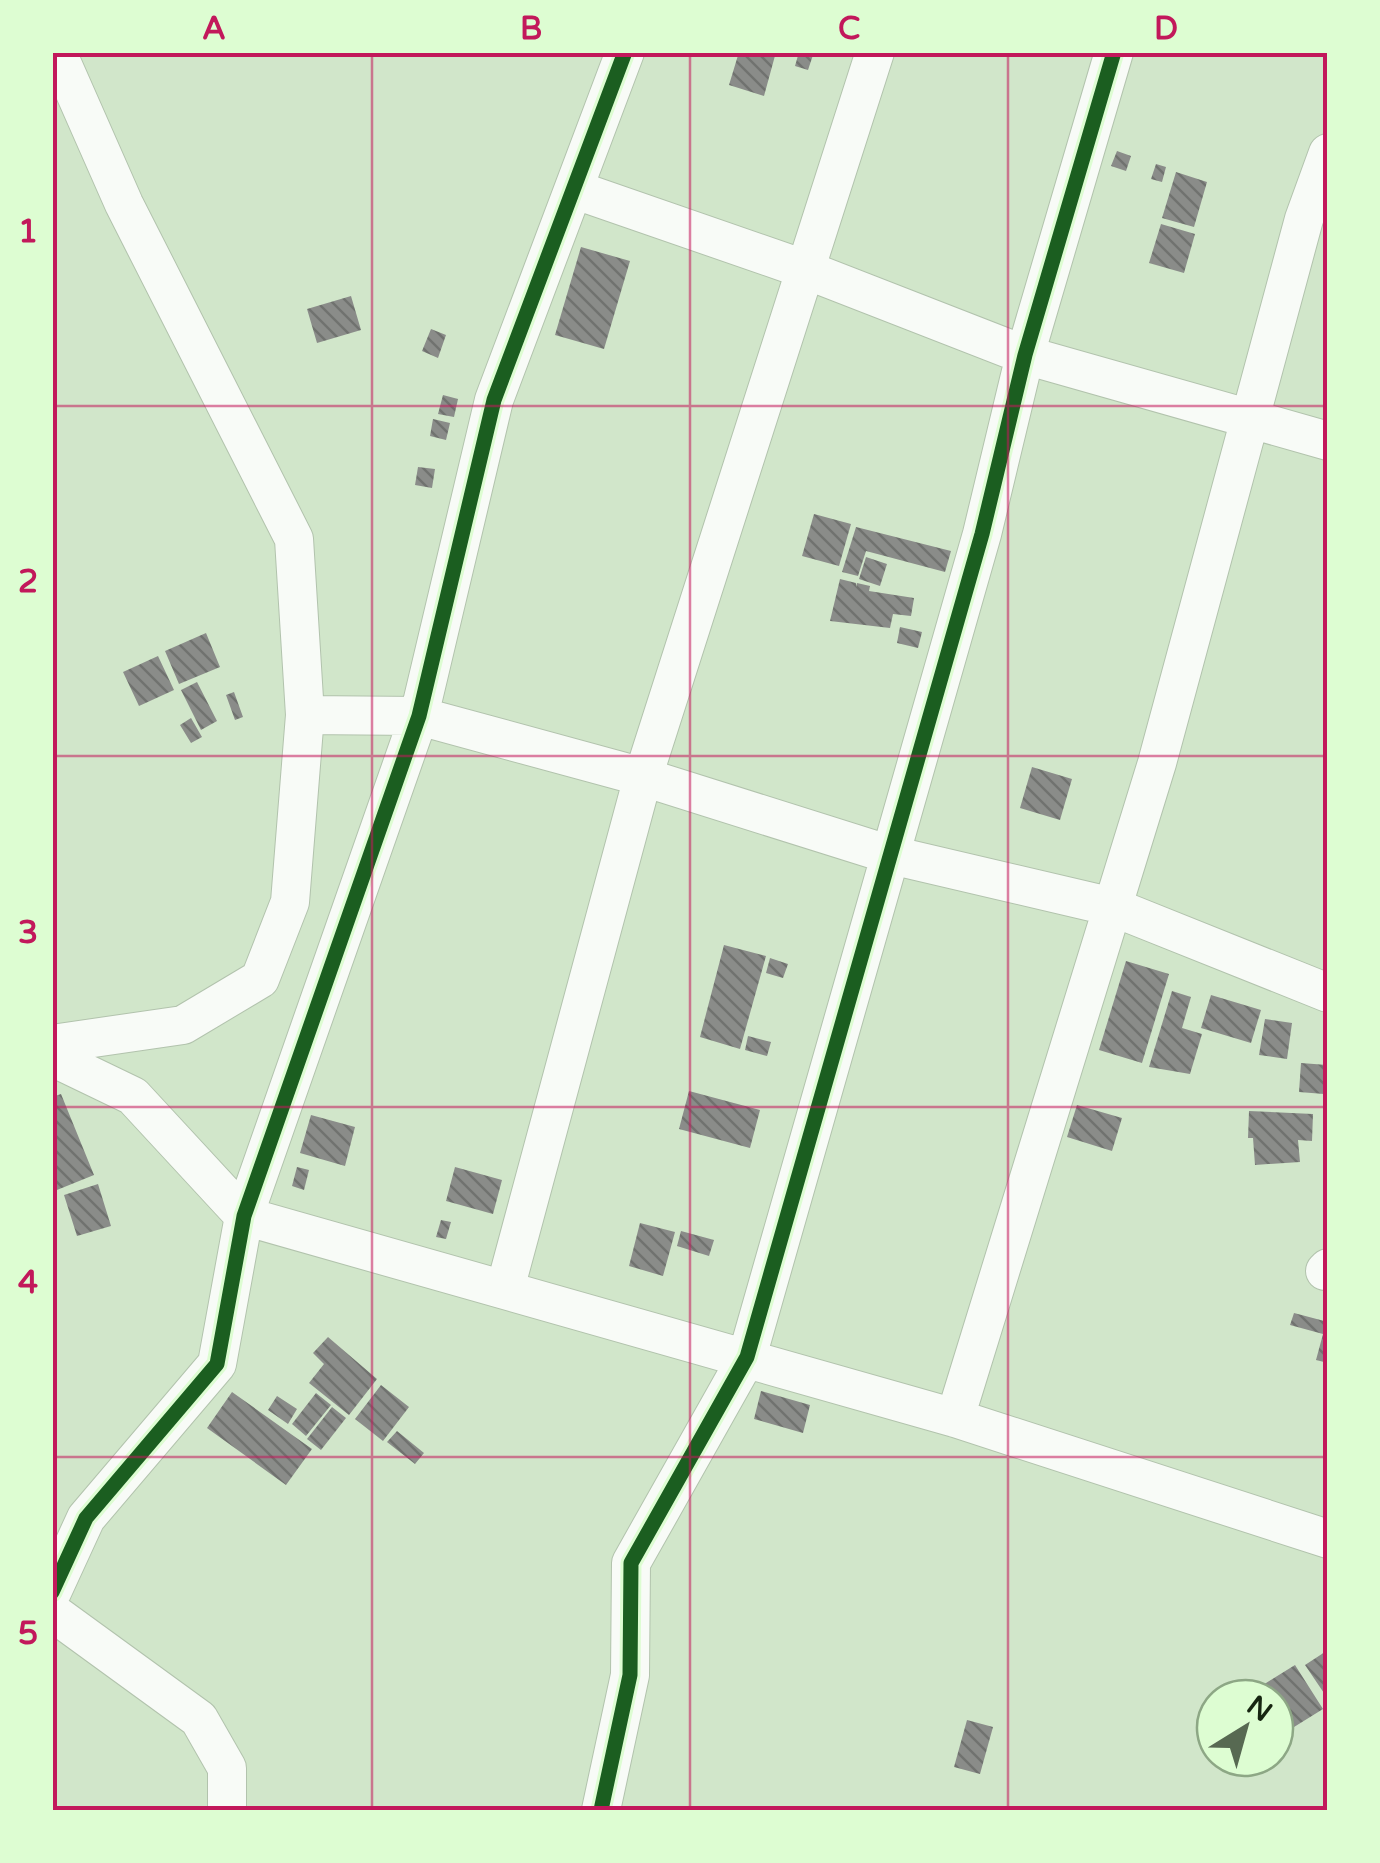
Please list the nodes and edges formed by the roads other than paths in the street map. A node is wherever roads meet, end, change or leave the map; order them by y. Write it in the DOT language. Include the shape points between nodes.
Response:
graph roads {
  1 [pos="58,52"];
  2 [pos="626,52"];
  3 [pos="875,52"];
  4 [pos="1114,52"];
  5 [pos="1328,154"];
  6 [pos="576,190"];
  7 [pos="804,269"];
  8 [pos="1025,355"];
  9 [pos="1251,417"];
  10 [pos="1328,441"];
  11 [pos="305,715"];
  12 [pos="419,716"];
  13 [pos="643,777"];
  14 [pos="891,855"];
  15 [pos="1112,907"];
  16 [pos="1328,992"];
  17 [pos="52,1044"];
  18 [pos="52,1056"];
  19 [pos="244,1216"];
  20 [pos="505,1289"];
  21 [pos="747,1357"];
  22 [pos="955,1418"];
  23 [pos="1328,1539"];
  24 [pos="52,1592"];
  25 [pos="52,1612"];
  26 [pos="227,1810"];
  27 [pos="601,1810"];
  1 -- 11 [label="street" via="124,204 294,540"];
  2 -- 6 [label="street"];
  3 -- 7 [label="street"];
  4 -- 8 [label="street"];
  5 -- 9 [label="street"];
  6 -- 7 [label="street"];
  6 -- 12 [label="street" via="494,400"];
  7 -- 8 [label="street"];
  7 -- 13 [label="street"];
  8 -- 9 [label="street"];
  8 -- 14 [label="street"];
  9 -- 10 [label="street"];
  9 -- 15 [label="street"];
  11 -- 12 [label="street"];
  11 -- 17 [label="street" via="290,902 260,979 182,1025"];
  12 -- 13 [label="street"];
  12 -- 19 [label="street"];
  13 -- 14 [label="street"];
  13 -- 20 [label="street"];
  14 -- 15 [label="street"];
  14 -- 21 [label="street"];
  15 -- 16 [label="street"];
  15 -- 22 [label="street"];
  18 -- 19 [label="street" via="133,1096"];
  19 -- 20 [label="street"];
  19 -- 24 [label="street" via="217,1364 86,1518"];
  20 -- 21 [label="street"];
  21 -- 22 [label="street"];
  21 -- 27 [label="street" via="631,1563 630,1676"];
  22 -- 23 [label="street"];
  25 -- 26 [label="street" via="199,1719 227,1768"];
}
